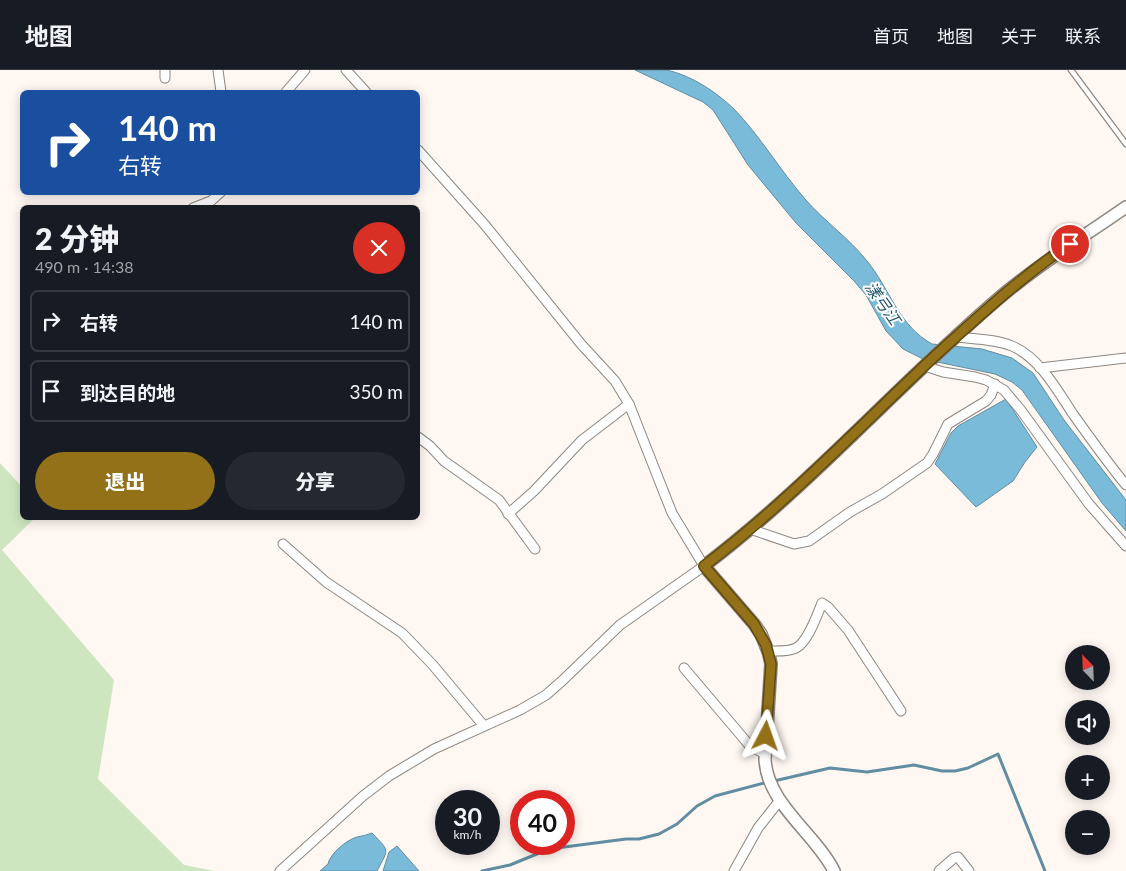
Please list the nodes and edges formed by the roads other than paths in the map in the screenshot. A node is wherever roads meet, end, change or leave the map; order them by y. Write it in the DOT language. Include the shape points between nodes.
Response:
graph roads {
  1 [pos="218,70"];
  2 [pos="305,70"];
  3 [pos="346,70"];
  4 [pos="1071,70"];
  5 [pos="220,90"];
  6 [pos="288,90"];
  7 [pos="364,90"];
  8 [pos="1126,144"];
  9 [pos="420,152"];
  10 [pos="218,195"];
  11 [pos="201,205"];
  12 [pos="1126,208"];
  13 [pos="953,340"];
  14 [pos="1126,358"];
  15 [pos="926,365"];
  16 [pos="1040,368"];
  17 [pos="996,384"];
  18 [pos="629,404"];
  19 [pos="420,438"];
  20 [pos="1126,485"];
  21 [pos="508,514"];
  22 [pos="750,529"];
  23 [pos="283,544"];
  24 [pos="1126,546"];
  25 [pos="535,549"];
  26 [pos="704,566"];
  27 [pos="768,651"];
  28 [pos="684,668"];
  29 [pos="901,711"];
  30 [pos="484,726"];
  31 [pos="765,754"];
  32 [pos="780,800"];
  33 [pos="280,871"];
  34 [pos="734,871"];
  35 [pos="834,871"];
  36 [pos="939,871"];
  37 [pos="969,871"];
  1 -- 5 [label="street"];
  2 -- 6 [label="street"];
  3 -- 7 [label="street"];
  4 -- 8 [label="lane"];
  9 -- 18 [label="street" via="615,381"];
  10 -- 11 [label="street"];
  12 -- 13 [label="street" via="1056,253"];
  13 -- 15 [label="street"];
  13 -- 16 [label="street" via="1000,342 1028,356"];
  14 -- 16 [label="street"];
  15 -- 17 [label="street"];
  15 -- 22 [label="street"];
  16 -- 20 [label="street"];
  17 -- 22 [label="street" via="986,400 946,426 926,463 809,541 794,544"];
  17 -- 24 [label="street" via="1020,409 1089,504"];
  18 -- 21 [label="street" via="582,440"];
  18 -- 26 [label="street" via="672,512"];
  19 -- 21 [label="street" via="444,461 499,500"];
  21 -- 25 [label="street"];
  22 -- 26 [label="street"];
  23 -- 30 [label="street" via="326,582 402,633"];
  26 -- 27 [label="street" via="754,624"];
  26 -- 30 [label="street" via="620,625 546,695"];
  27 -- 29 [label="street" via="794,649 802,644 822,603 848,630"];
  27 -- 31 [label="street" via="771,664"];
  28 -- 31 [label="street" via="750,746"];
  30 -- 33 [label="street" via="434,749 389,776"];
  31 -- 32 [label="street" via="766,774"];
  32 -- 34 [label="street" via="758,828"];
  32 -- 35 [label="street"];
  36 -- 37 [label="street" via="958,857"];
}
